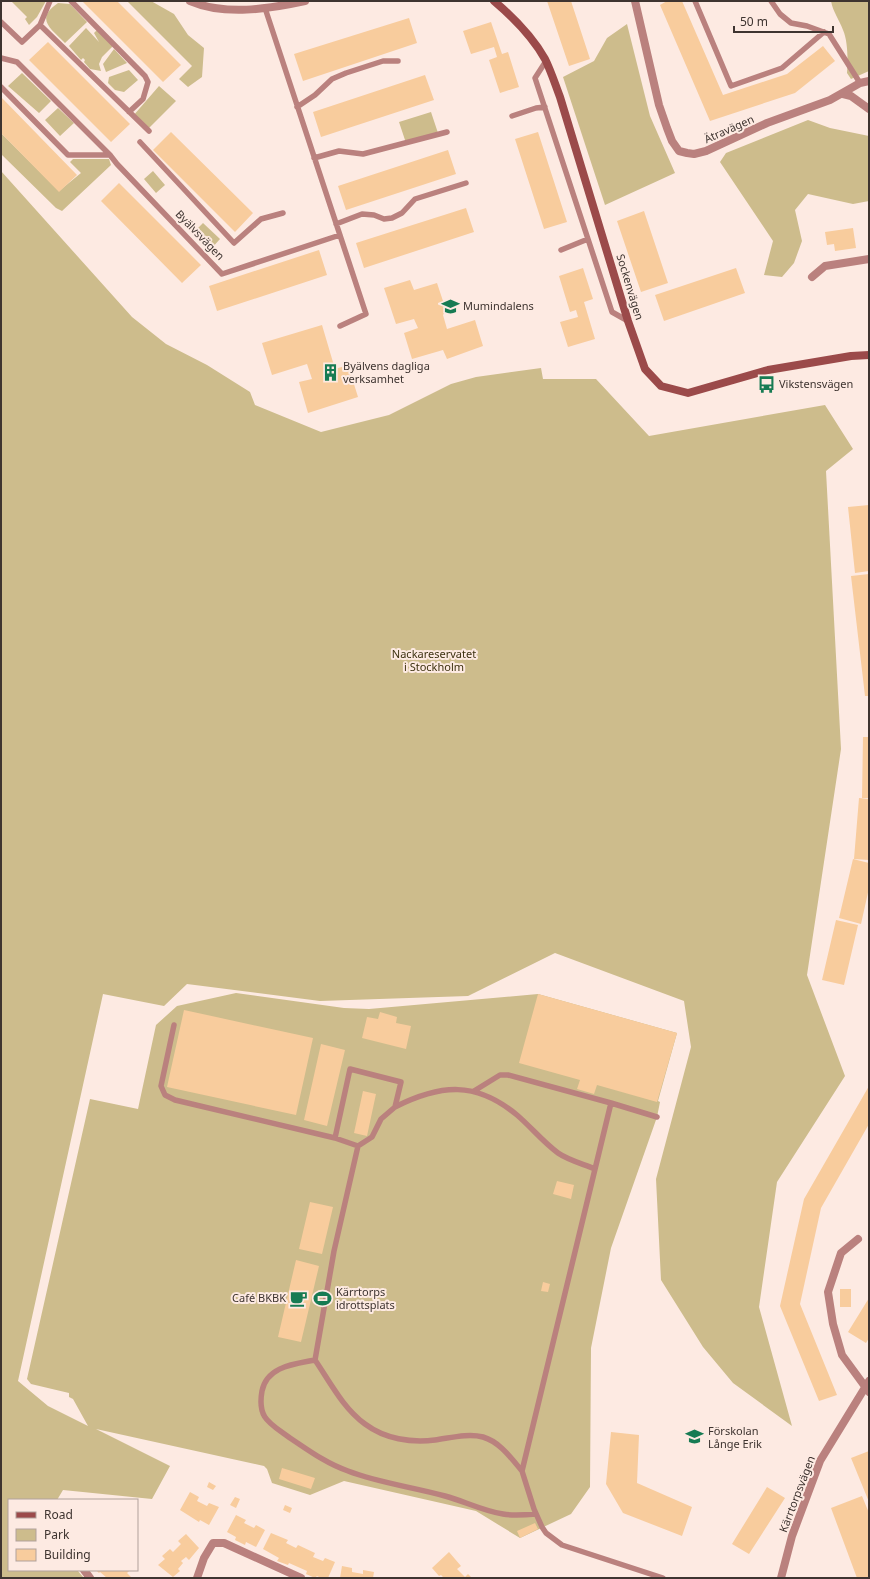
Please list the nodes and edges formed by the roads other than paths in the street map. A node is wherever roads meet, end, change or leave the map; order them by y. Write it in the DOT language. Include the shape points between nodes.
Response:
graph roads {
  1 [pos="50,1"];
  2 [pos="71,1"];
  3 [pos="190,1"];
  4 [pos="305,1"];
  5 [pos="494,1"];
  6 [pos="635,1"];
  7 [pos="695,1"];
  8 [pos="771,1"];
  9 [pos="265,8"];
  10 [pos="1,22"];
  11 [pos="40,24"];
  12 [pos="824,32"];
  13 [pos="1,58"];
  14 [pos="398,61"];
  15 [pos="546,61"];
  16 [pos="869,81"];
  17 [pos="860,83"];
  18 [pos="1,87"];
  19 [pos="843,94"];
  20 [pos="297,107"];
  21 [pos="545,107"];
  22 [pos="869,109"];
  23 [pos="129,112"];
  24 [pos="512,116"];
  25 [pos="149,132"];
  26 [pos="447,132"];
  27 [pos="140,142"];
  28 [pos="110,155"];
  29 [pos="314,158"];
  30 [pos="466,183"];
  31 [pos="284,213"];
  32 [pos="336,224"];
  33 [pos="340,235"];
  34 [pos="588,239"];
  35 [pos="561,250"];
  36 [pos="869,259"];
  37 [pos="812,277"];
  38 [pos="628,321"];
  39 [pos="340,326"];
  40 [pos="869,355"];
  41 [pos="174,1025"];
  42 [pos="474,1091"];
  43 [pos="611,1103"];
  44 [pos="395,1107"];
  45 [pos="657,1117"];
  46 [pos="335,1138"];
  47 [pos="358,1146"];
  48 [pos="595,1169"];
  49 [pos="858,1239"];
  50 [pos="315,1360"];
  51 [pos="868,1387"];
  52 [pos="522,1471"];
  53 [pos="536,1514"];
  54 [pos="197,1578"];
  55 [pos="301,1578"];
  56 [pos="663,1578"];
  57 [pos="781,1578"];
  1 -- 11 [label="lane"];
  2 -- 23 [label="lane" via="145,76 148,82 143,99"];
  3 -- 9 [label="street" via="227,9"];
  4 -- 9 [label="street"];
  5 -- 15 [label="street, Sockenvägen" via="534,42"];
  6 -- 19 [label="street, Ätravägen" via="659,106 672,141 679,151 687,154 706,151"];
  7 -- 12 [label="lane" via="731,86 782,68"];
  8 -- 12 [label="lane" via="780,14 791,23"];
  9 -- 20 [label="lane"];
  10 -- 11 [label="lane" via="22,42"];
  11 -- 23 [label="lane"];
  12 -- 17 [label="lane" via="829,34"];
  13 -- 28 [label="lane, Byälvsvägen" via="16,62"];
  14 -- 20 [label="lane" via="383,61 346,72 332,79"];
  15 -- 21 [label="lane" via="535,78"];
  15 -- 38 [label="street, Sockenvägen" via="560,97"];
  16 -- 17 [label="street, Ätravägen"];
  17 -- 19 [label="street, Ätravägen"];
  18 -- 28 [label="lane" via="68,155"];
  19 -- 22 [label="street" via="851,96"];
  20 -- 29 [label="lane"];
  21 -- 24 [label="lane"];
  21 -- 34 [label="lane"];
  23 -- 25 [label="lane"];
  26 -- 29 [label="lane" via="363,154 339,151"];
  27 -- 31 [label="lane, Byälvsvägen" via="234,243 261,219"];
  28 -- 33 [label="lane, Byälvsvägen" via="222,274"];
  29 -- 32 [label="lane"];
  30 -- 32 [label="lane" via="415,199 402,213 392,218 384,219 362,214"];
  32 -- 33 [label="lane"];
  33 -- 39 [label="lane" via="366,314"];
  34 -- 35 [label="lane"];
  34 -- 38 [label="lane" via="612,312"];
  36 -- 37 [label="street" via="825,266"];
  38 -- 40 [label="street, Sockenvägen" via="645,369 660,386 688,393 768,370"];
  41 -- 46 [label="lane" via="161,1086 165,1095 175,1100"];
  42 -- 43 [label="lane" via="500,1075 508,1075"];
  42 -- 44 [label="lane" via="430,1092"];
  42 -- 48 [label="lane" via="495,1100 517,1115 559,1154"];
  43 -- 45 [label="lane"];
  43 -- 48 [label="lane"];
  44 -- 46 [label="lane" via="401,1082 350,1069"];
  44 -- 47 [label="lane" via="381,1120 372,1137"];
  46 -- 47 [label="lane"];
  47 -- 50 [label="lane" via="334,1251"];
  48 -- 52 [label="lane"];
  49 -- 51 [label="street" via="841,1253 828,1292 833,1324 842,1355"];
  50 -- 52 [label="lane" via="349,1410 366,1425 388,1436 411,1441 459,1436 483,1437 499,1445"];
  50 -- 53 [label="lane" via="275,1370 263,1385 260,1404 265,1418 303,1446 335,1465 364,1477 445,1496 503,1514"];
  51 -- 57 [label="street, Kärrtorpsvägen" via="820,1461 792,1536"];
  52 -- 53 [label="lane"];
  53 -- 56 [label="lane" via="546,1533 562,1545"];
  54 -- 55 [label="street" via="213,1543 224,1543"];
}
